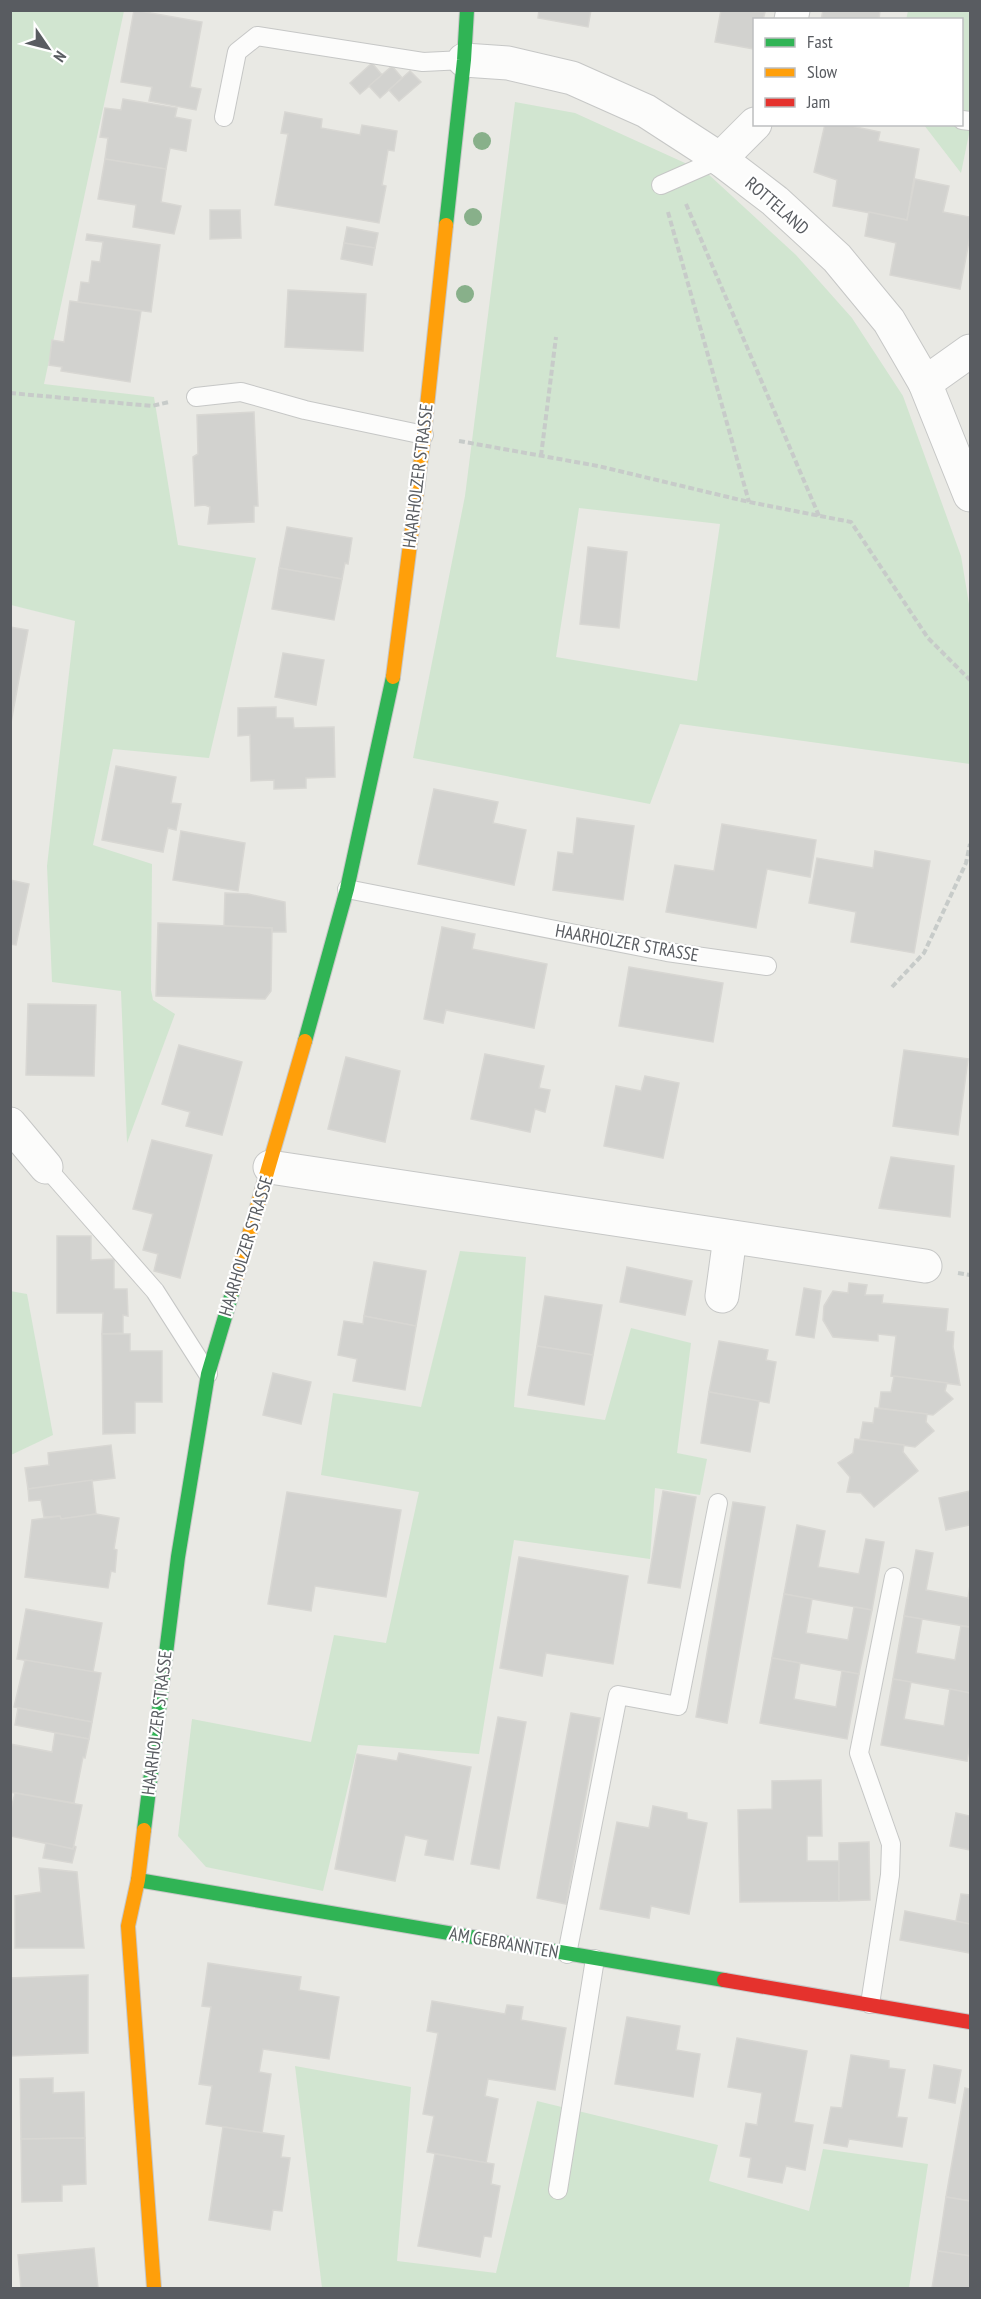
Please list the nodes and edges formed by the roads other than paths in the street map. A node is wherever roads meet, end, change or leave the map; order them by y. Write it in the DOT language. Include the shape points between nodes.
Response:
graph roads {
  1 [pos="466,10"];
  2 [pos="464,60"];
  3 [pos="224,117"];
  4 [pos="753,126"];
  5 [pos="720,159"];
  6 [pos="661,185"];
  7 [pos="970,351"];
  8 [pos="925,383"];
  9 [pos="196,397"];
  10 [pos="424,435"];
  11 [pos="970,495"];
  12 [pos="347,889"];
  13 [pos="767,966"];
  14 [pos="10,1124"];
  15 [pos="46,1167"];
  16 [pos="270,1167"];
  17 [pos="730,1237"];
  18 [pos="925,1266"];
  19 [pos="722,1296"];
  20 [pos="208,1374"];
  21 [pos="718,1503"];
  22 [pos="894,1577"];
  23 [pos="138,1880"];
  24 [pos="567,1954"];
  25 [pos="595,1959"];
  26 [pos="870,2004"];
  27 [pos="970,2022"];
  28 [pos="558,2190"];
  29 [pos="154,2289"];
  1 -- 2 [label="street, HAARHOLZER STRASSE"];
  2 -- 3 [label="lane" via="423,62 257,36 237,52"];
  2 -- 5 [label="street, ROTTELAND" via="508,63 572,78 646,111"];
  2 -- 10 [label="street, HAARHOLZER STRASSE"];
  4 -- 5 [label="street"];
  5 -- 6 [label="lane"];
  5 -- 8 [label="street, ROTTELAND" via="775,201 837,258 889,321"];
  7 -- 8 [label="street"];
  8 -- 11 [label="street, ROTTELAND"];
  9 -- 10 [label="lane" via="241,392"];
  10 -- 12 [label="street, HAARHOLZER STRASSE" via="395,666"];
  12 -- 13 [label="lane, HAARHOLZER STRASSE" via="667,952"];
  12 -- 16 [label="street, HAARHOLZER STRASSE"];
  14 -- 15 [label="street"];
  15 -- 20 [label="lane" via="155,1291"];
  16 -- 17 [label="street, HAARHOLZER STRASSE"];
  16 -- 20 [label="street, HAARHOLZER STRASSE"];
  17 -- 18 [label="street, HAARHOLZER STRASSE"];
  17 -- 19 [label="street"];
  20 -- 23 [label="street, HAARHOLZER STRASSE" via="178,1557"];
  21 -- 24 [label="lane" via="678,1706 618,1695"];
  22 -- 26 [label="lane" via="859,1753 891,1844 890,1875"];
  23 -- 24 [label="street, AM GEBRANNTEN"];
  23 -- 29 [label="street, HAARHOLZER STRASSE" via="128,1926"];
  24 -- 25 [label="street, AM GEBRANNTEN"];
  25 -- 26 [label="street, AM GEBRANNTEN"];
  25 -- 28 [label="lane"];
  26 -- 27 [label="street, AM GEBRANNTEN"];
}
